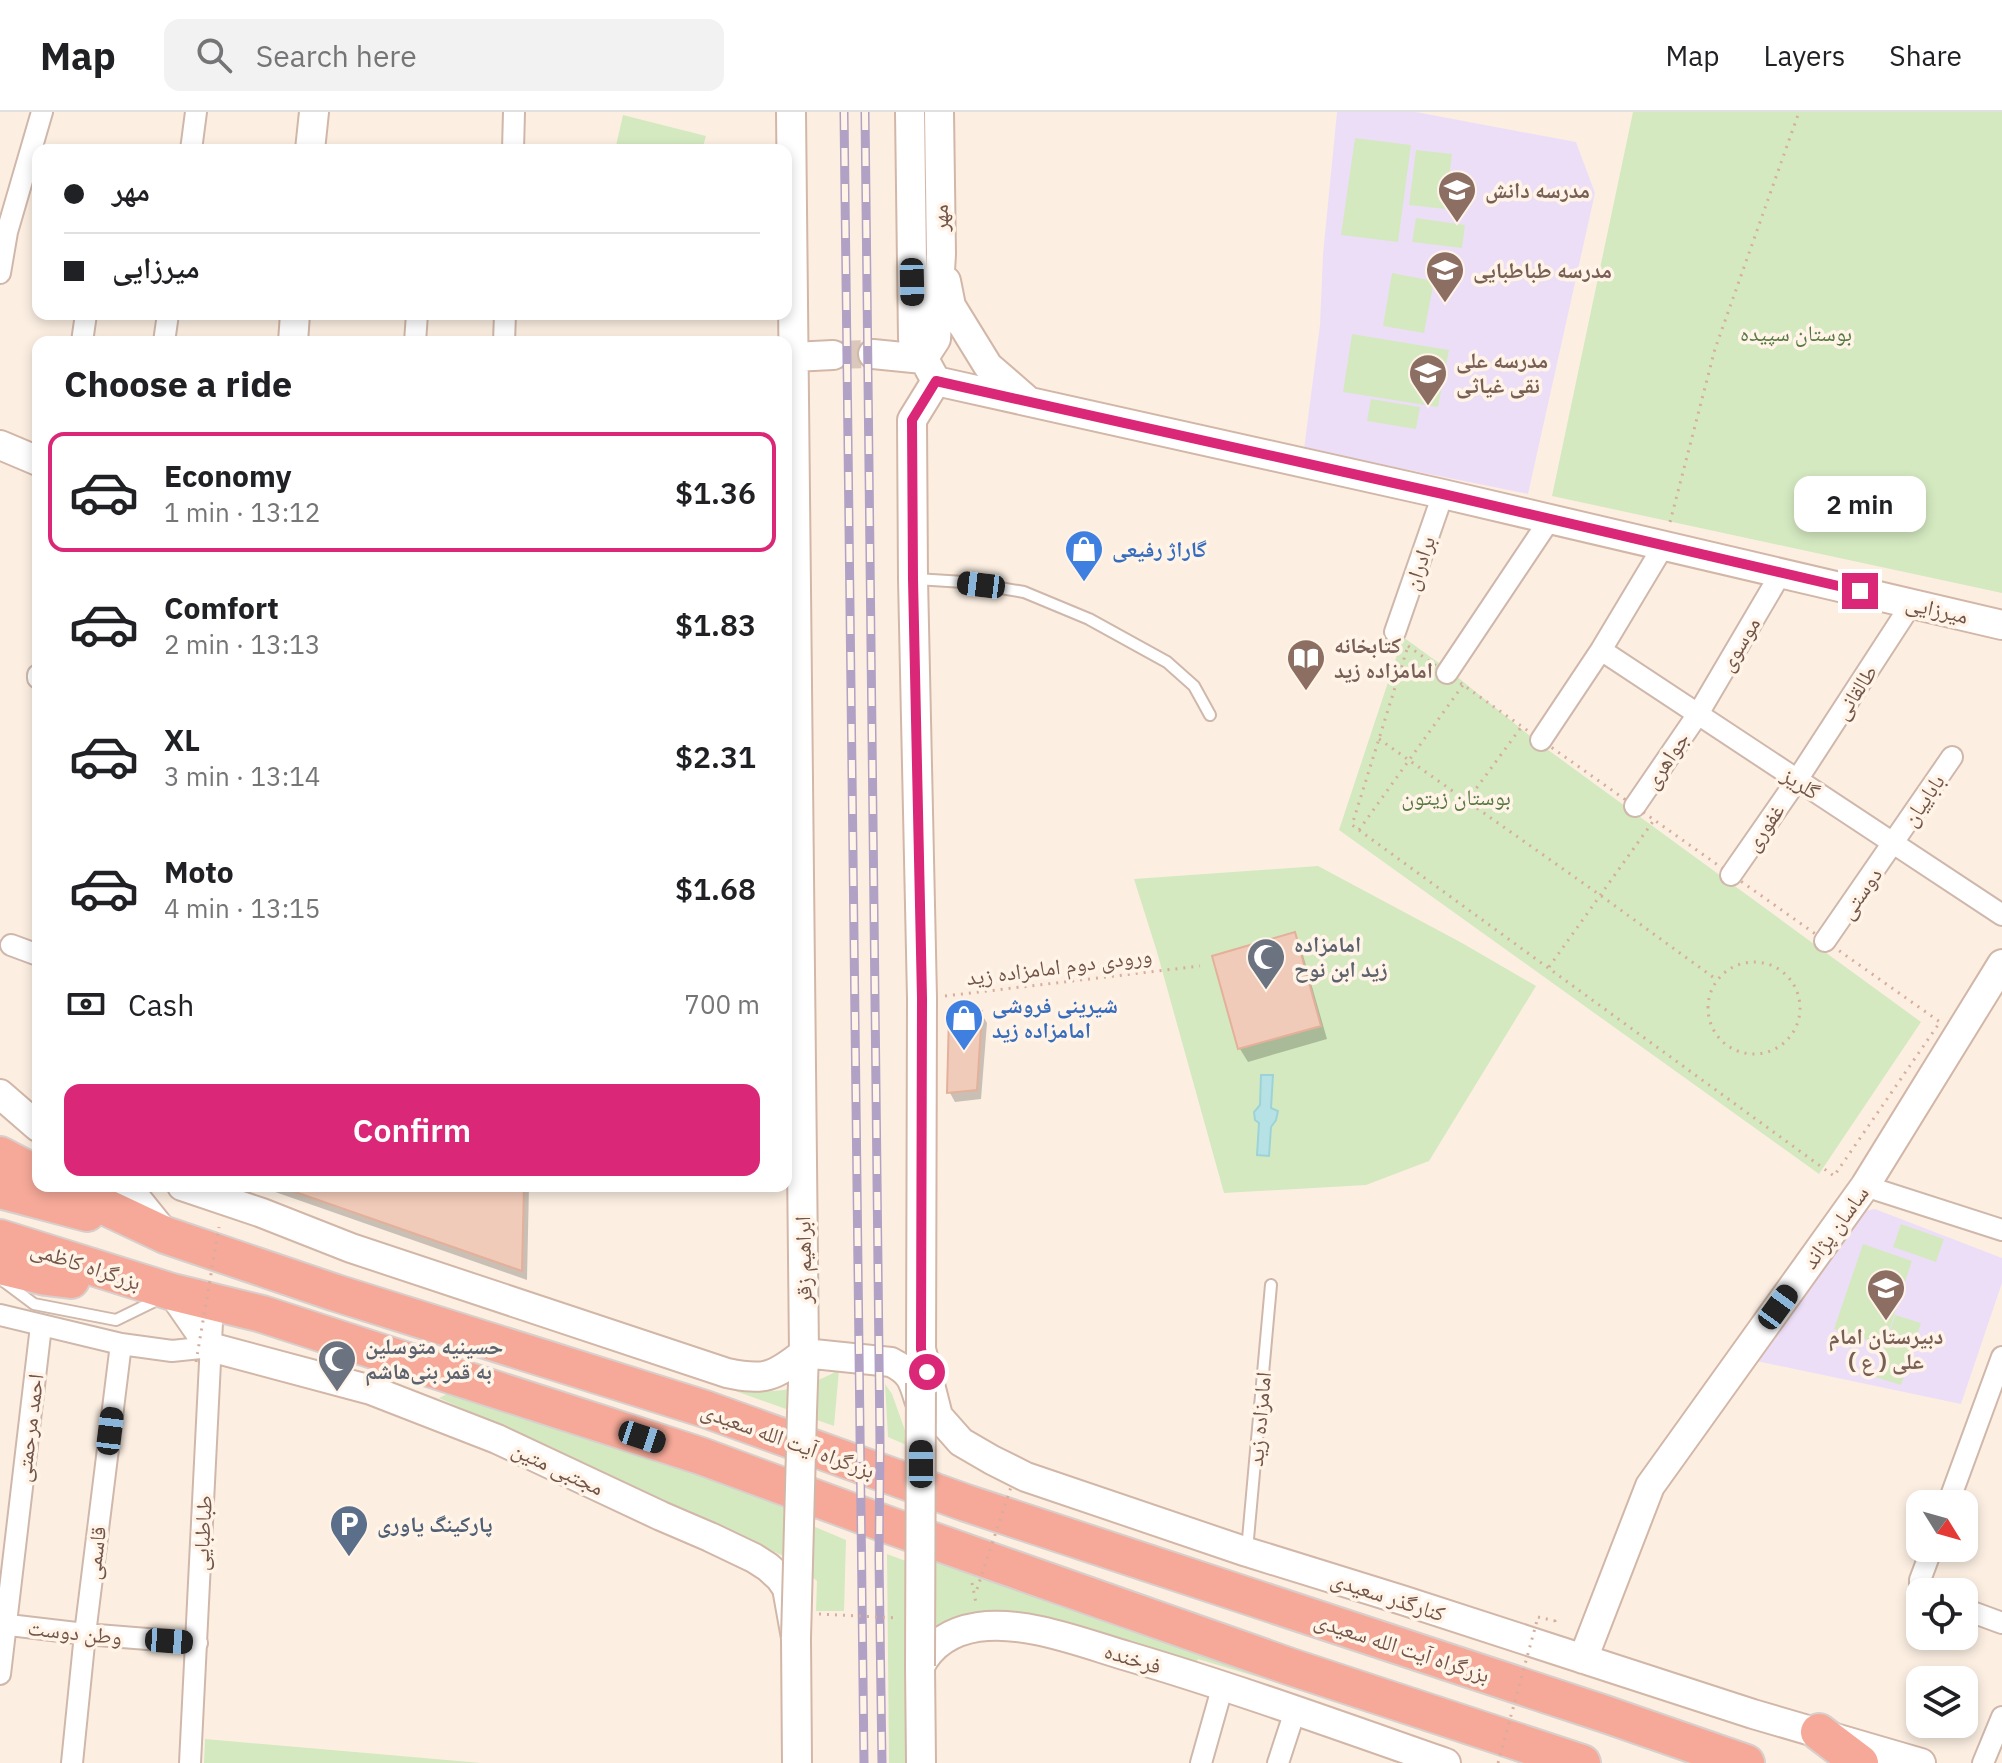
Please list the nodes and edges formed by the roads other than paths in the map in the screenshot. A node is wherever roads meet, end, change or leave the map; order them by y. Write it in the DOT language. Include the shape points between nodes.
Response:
graph roads {
  1 [pos="42,112"];
  2 [pos="196,112"];
  3 [pos="314,112"];
  4 [pos="514,112"];
  5 [pos="791,112"];
  6 [pos="910,112"];
  7 [pos="939,112"];
  8 [pos="33,144"];
  9 [pos="192,144"];
  10 [pos="311,144"];
  11 [pos="513,144"];
  12 [pos="791,144"];
  13 [pos="32,146"];
  14 [pos="792,234"];
  15 [pos="941,254"];
  16 [pos="0,273"];
  17 [pos="873,354"];
  18 [pos="833,355"];
  19 [pos="793,357"];
  20 [pos="930,370"];
  21 [pos="1029,402"];
  22 [pos="0,445"];
  23 [pos="32,458"];
  24 [pos="1443,494"];
  25 [pos="1550,519"];
  26 [pos="792,532"];
  27 [pos="1664,545"];
  28 [pos="1781,573"];
  29 [pos="913,579"];
  30 [pos="1912,603"];
  31 [pos="2002,625"];
  32 [pos="1395,632"];
  33 [pos="1601,650"];
  34 [pos="1455,679"];
  35 [pos="1698,714"];
  36 [pos="1210,715"];
  37 [pos="1541,740"];
  38 [pos="1952,757"];
  39 [pos="792,758"];
  40 [pos="1797,780"];
  41 [pos="1635,806"];
  42 [pos="1894,844"];
  43 [pos="1731,875"];
  44 [pos="2002,915"];
  45 [pos="1825,941"];
  46 [pos="11,945"];
  47 [pos="32,953"];
  48 [pos="2002,964"];
  49 [pos="6,1099"];
  50 [pos="32,1115"];
  51 [pos="32,1122"];
  52 [pos="0,1155"];
  53 [pos="32,1172"];
  54 [pos="1865,1186"];
  55 [pos="0,1190"];
  56 [pos="74,1192"];
  57 [pos="130,1192"];
  58 [pos="215,1192"];
  59 [pos="2002,1230"];
  60 [pos="165,1235"];
  61 [pos="0,1238"];
  62 [pos="0,1266"];
  63 [pos="0,1279"];
  64 [pos="1271,1285"];
  65 [pos="172,1292"];
  66 [pos="213,1302"];
  67 [pos="0,1315"];
  68 [pos="41,1326"];
  69 [pos="121,1344"];
  70 [pos="921,1349"];
  71 [pos="804,1353"];
  72 [pos="203,1354"];
  73 [pos="2002,1357"];
  74 [pos="992,1460"];
  75 [pos="1953,1490"];
  76 [pos="1247,1552"];
  77 [pos="1978,1614"];
  78 [pos="2002,1623"];
  79 [pos="3,1624"];
  80 [pos="85,1634"];
  81 [pos="796,1638"];
  82 [pos="197,1643"];
  83 [pos="1583,1659"];
  84 [pos="920,1666"];
  85 [pos="0,1674"];
  86 [pos="1223,1685"];
  87 [pos="1295,1711"];
  88 [pos="2002,1717"];
  89 [pos="1819,1732"];
  90 [pos="72,1763"];
  91 [pos="190,1763"];
  92 [pos="797,1763"];
  93 [pos="921,1763"];
  94 [pos="1201,1763"];
  95 [pos="1278,1763"];
  96 [pos="1446,1763"];
  97 [pos="1582,1763"];
  98 [pos="1746,1763"];
  99 [pos="1860,1763"];
  100 [pos="1921,1763"];
  101 [pos="1983,1763"];
  1 -- 8 [label="street"];
  2 -- 9 [label="street"];
  3 -- 10 [label="street"];
  4 -- 11 [label="street"];
  5 -- 12 [label="street, ابراهیم زقر"];
  6 -- 20 [label="street, مهر" via="913,339"];
  7 -- 15 [label="street, مهر"];
  13 -- 16 [label="street"];
  14 -- 19 [label="street, ابراهیم زقر"];
  15 -- 20 [label="street, مهر"];
  15 -- 21 [label="street" via="951,306 963,328 988,366"];
  17 -- 20 [label="street, میرزایی"];
  18 -- 19 [label="street"];
  19 -- 26 [label="street, ابراهیم زقر"];
  20 -- 21 [label="street, میرزایی"];
  20 -- 29 [label="street, مهر" via="912,420"];
  21 -- 24 [label="street, میرزایی"];
  22 -- 23 [label="street"];
  24 -- 25 [label="street, میرزایی"];
  24 -- 32 [label="street, برادران"];
  25 -- 27 [label="street, میرزایی"];
  25 -- 34 [label="street"];
  27 -- 28 [label="street, میرزایی"];
  27 -- 33 [label="street"];
  28 -- 30 [label="street, میرزایی"];
  28 -- 35 [label="street, موسوی"];
  29 -- 36 [label="lane" via="1024,592 1089,619 1167,662 1194,686"];
  29 -- 70 [label="street, مهر" via="922,998"];
  30 -- 31 [label="street, میرزایی"];
  30 -- 40 [label="street, طالقانی"];
  33 -- 35 [label="street, گلریز"];
  33 -- 37 [label="street"];
  35 -- 40 [label="street, گلریز"];
  35 -- 41 [label="street, جواهری"];
  38 -- 42 [label="street, باباییان"];
  39 -- 71 [label="street, ابراهیم زقر"];
  40 -- 42 [label="street, گلریز"];
  40 -- 43 [label="street, غفوری"];
  42 -- 44 [label="street, گلریز"];
  42 -- 45 [label="street, دوستی"];
  46 -- 47 [label="street"];
  48 -- 54 [label="street, ساسان پژاند"];
  49 -- 50 [label="street"];
  49 -- 51 [label="street"];
  52 -- 53 [label="highway"];
  54 -- 59 [label="street"];
  54 -- 83 [label="street, ساسان پژاند" via="1650,1486"];
  55 -- 60 [label="highway"];
  56 -- 60 [label="highway, بزرگراه آیت الله سعیدی"];
  57 -- 60 [label="street"];
  58 -- 71 [label="street" via="394,1263 727,1373 763,1378"];
  60 -- 98 [label="highway, بزرگراه آیت الله سعیدی" via="705,1409 966,1503"];
  61 -- 65 [label="highway, بزرگراه کاظمی"];
  62 -- 65 [label="highway" via="46,1277"];
  63 -- 65 [label="lane" via="34,1304 116,1320"];
  64 -- 76 [label="lane, امامزاده زید"];
  65 -- 66 [label="highway, بزرگراه آیت الله سعیدی"];
  65 -- 72 [label="street"];
  66 -- 72 [label="street, طباطبایی"];
  66 -- 97 [label="highway, بزرگراه آیت الله سعیدی" via="701,1456 1291,1667"];
  67 -- 68 [label="street"];
  68 -- 69 [label="street"];
  68 -- 79 [label="street, احمد مرحمتی"];
  69 -- 72 [label="street"];
  69 -- 80 [label="street, قاسمی"];
  70 -- 74 [label="street, کنارگذر سعیدی" via="938,1416 961,1442"];
  70 -- 84 [label="street, bridge"];
  71 -- 74 [label="street" via="891,1362 904,1368 937,1443 975,1462"];
  71 -- 81 [label="street, ابراهیم زقر, bridge"];
  72 -- 81 [label="street, مجتبی متین" via="385,1395 497,1439 754,1558 787,1588"];
  72 -- 82 [label="street, طباطبایی"];
  73 -- 75 [label="street"];
  74 -- 76 [label="street, کنارگذر سعیدی" via="1026,1477"];
  76 -- 83 [label="street, کنارگذر سعیدی"];
  77 -- 78 [label="street"];
  79 -- 80 [label="street, وطن دوست"];
  79 -- 85 [label="street, احمد مرحمتی"];
  80 -- 82 [label="street, وطن دوست"];
  80 -- 90 [label="street, قاسمی"];
  81 -- 92 [label="street, مجتبی متین"];
  82 -- 91 [label="street, طباطبایی"];
  83 -- 89 [label="street, کنارگذر سعیدی"];
  84 -- 86 [label="street, فرخنده" via="927,1652 958,1632 980,1626 1018,1627"];
  84 -- 93 [label="street"];
  86 -- 87 [label="street, فرخنده"];
  86 -- 94 [label="street"];
  87 -- 95 [label="street"];
  87 -- 96 [label="street, فرخنده"];
  88 -- 101 [label="street"];
  89 -- 99 [label="highway"];
  89 -- 100 [label="street, کنارگذر سعیدی"];
}
